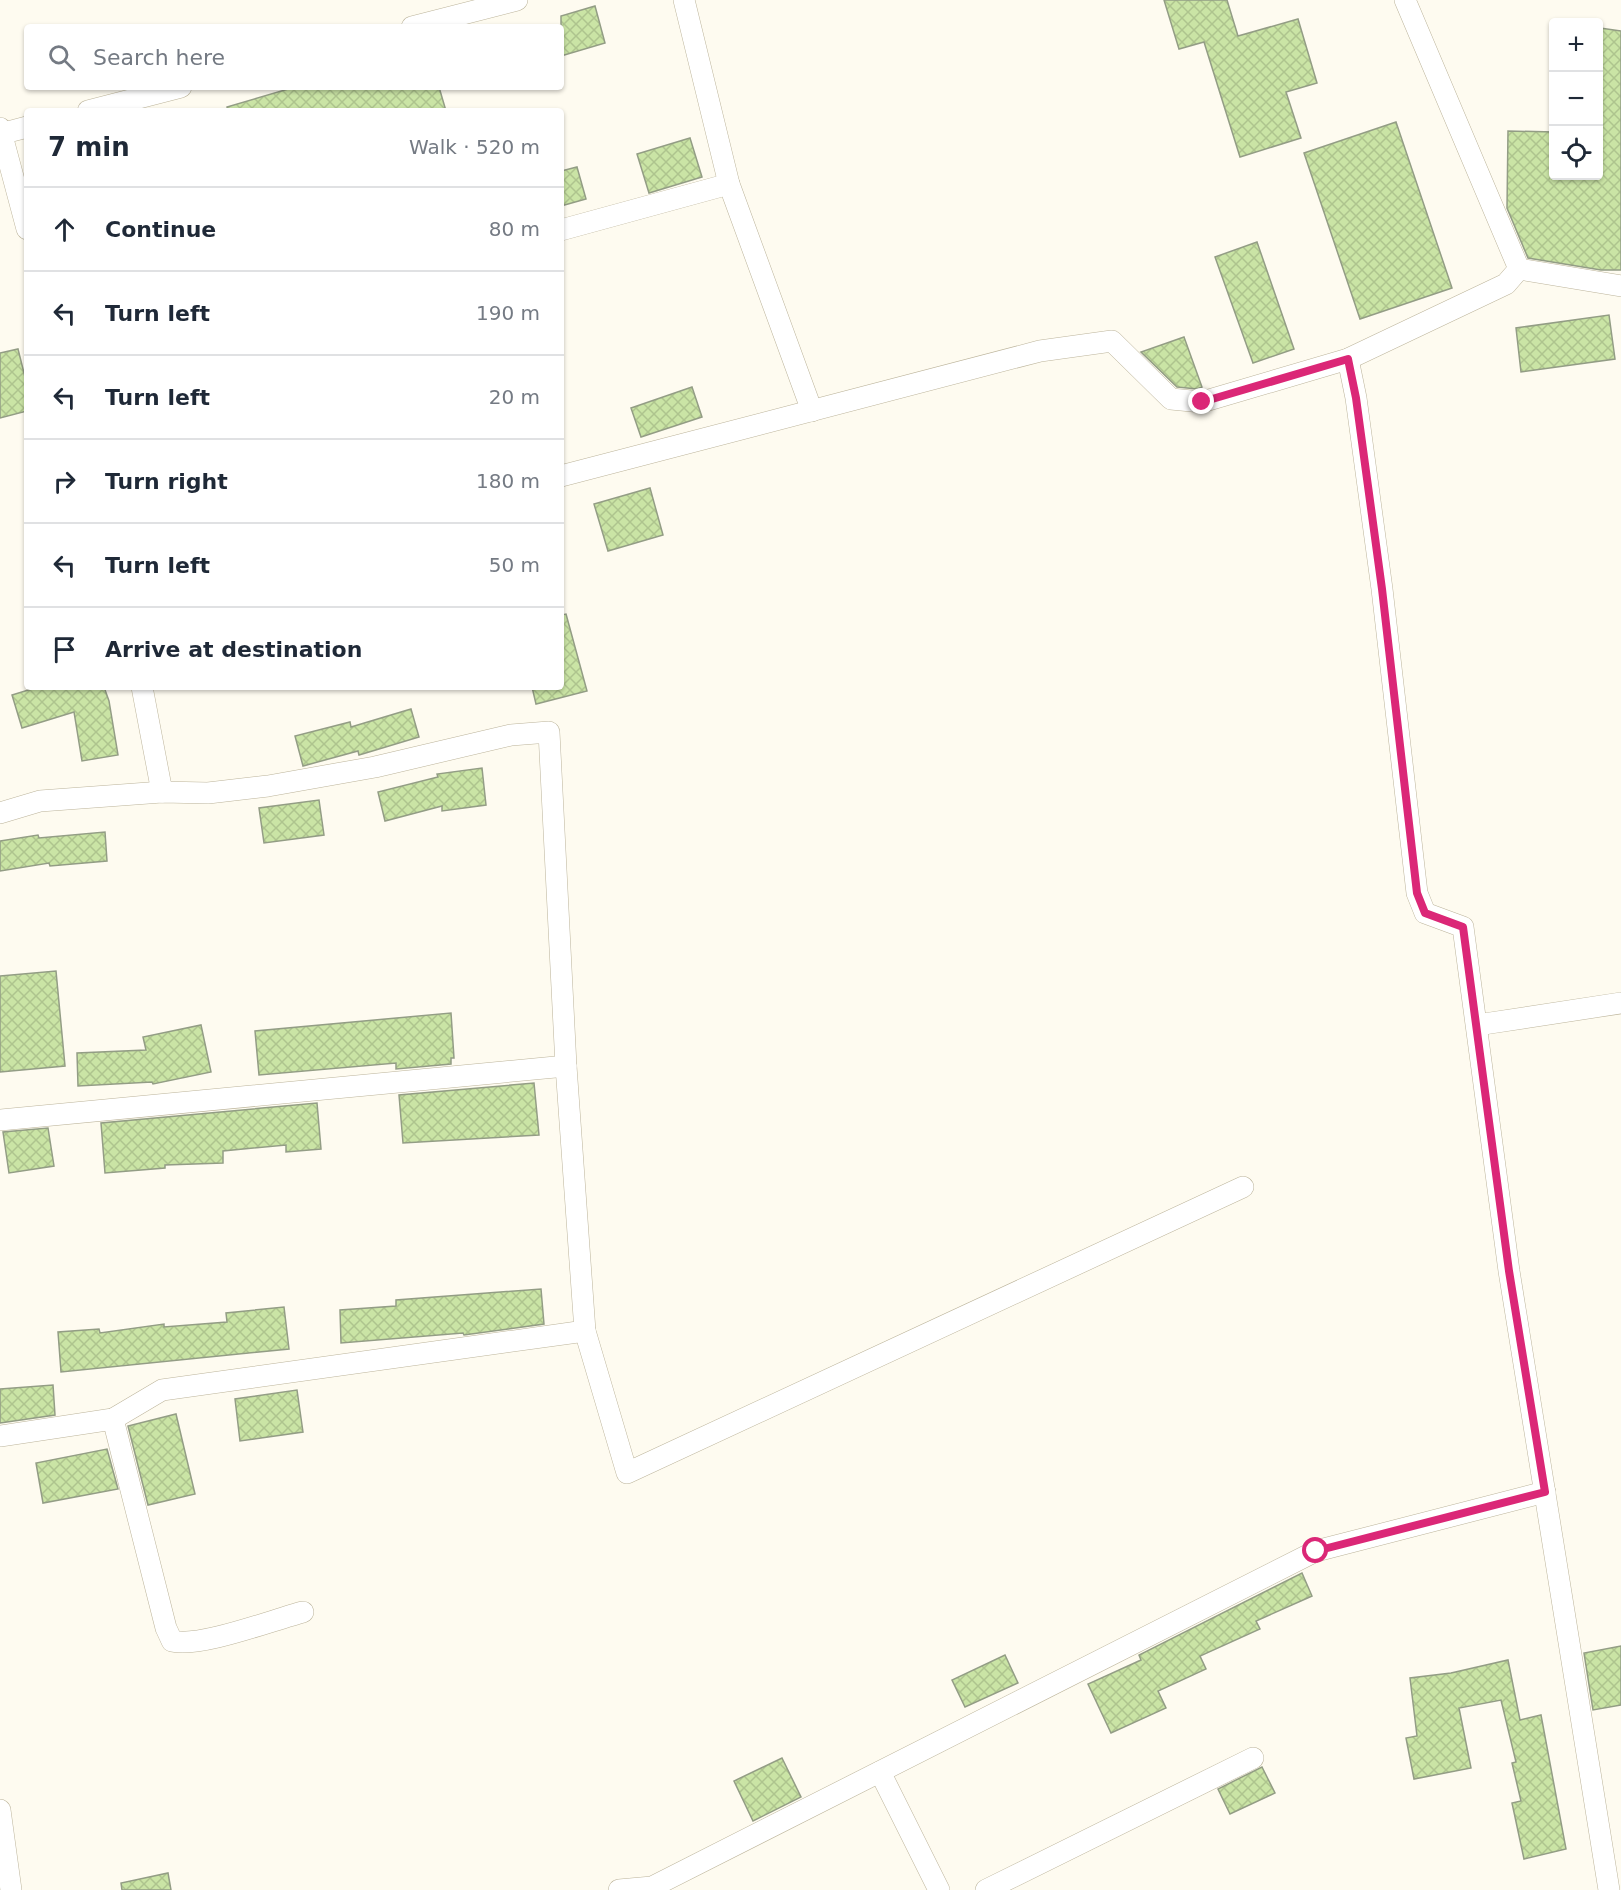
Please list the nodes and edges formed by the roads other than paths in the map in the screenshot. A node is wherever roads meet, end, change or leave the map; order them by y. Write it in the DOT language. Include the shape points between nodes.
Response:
graph roads {
  1 [pos="516,0"];
  2 [pos="684,0"];
  3 [pos="1405,0"];
  4 [pos="424,24"];
  5 [pos="169,90"];
  6 [pos="100,108"];
  7 [pos="24,128"];
  8 [pos="0,132"];
  9 [pos="729,184"];
  10 [pos="24,218"];
  11 [pos="564,229"];
  12 [pos="1519,269"];
  13 [pos="1621,285"];
  14 [pos="1348,359"];
  15 [pos="812,411"];
  16 [pos="564,475"];
  17 [pos="143,690"];
  18 [pos="162,792"];
  19 [pos="0,813"];
  20 [pos="1621,1003"];
  21 [pos="1477,1025"];
  22 [pos="566,1066"];
  23 [pos="0,1120"];
  24 [pos="1243,1187"];
  25 [pos="585,1331"];
  26 [pos="113,1419"];
  27 [pos="0,1436"];
  28 [pos="1545,1492"];
  29 [pos="303,1612"];
  30 [pos="1253,1758"];
  31 [pos="880,1772"];
  32 [pos="0,1810"];
  33 [pos="11,1890"];
  34 [pos="619,1890"];
  35 [pos="939,1890"];
  36 [pos="986,1890"];
  37 [pos="1609,1890"];
  1 -- 4 [label="street"];
  2 -- 9 [label="street"];
  3 -- 12 [label="street"];
  5 -- 6 [label="street"];
  7 -- 8 [label="street"];
  8 -- 10 [label="street"];
  9 -- 11 [label="street"];
  9 -- 15 [label="street"];
  12 -- 13 [label="street"];
  12 -- 14 [label="street" via="1506,284"];
  14 -- 15 [label="street" via="1202,402 1171,399 1113,341 1040,351"];
  14 -- 21 [label="street" via="1382,589 1417,893 1425,913 1463,927"];
  15 -- 16 [label="street"];
  17 -- 18 [label="street"];
  18 -- 19 [label="street" via="40,801"];
  18 -- 22 [label="street" via="207,793 268,786 375,767 511,735 549,732"];
  20 -- 21 [label="street"];
  21 -- 28 [label="street" via="1509,1271"];
  22 -- 23 [label="street"];
  22 -- 25 [label="street"];
  24 -- 25 [label="street" via="627,1473"];
  25 -- 26 [label="street" via="162,1390"];
  26 -- 27 [label="street"];
  26 -- 29 [label="street" via="172,1641 184,1644 205,1640"];
  28 -- 31 [label="street" via="1316,1551"];
  28 -- 37 [label="street"];
  30 -- 36 [label="street"];
  31 -- 34 [label="street" via="652,1887"];
  31 -- 35 [label="street"];
  32 -- 33 [label="street"];
}
